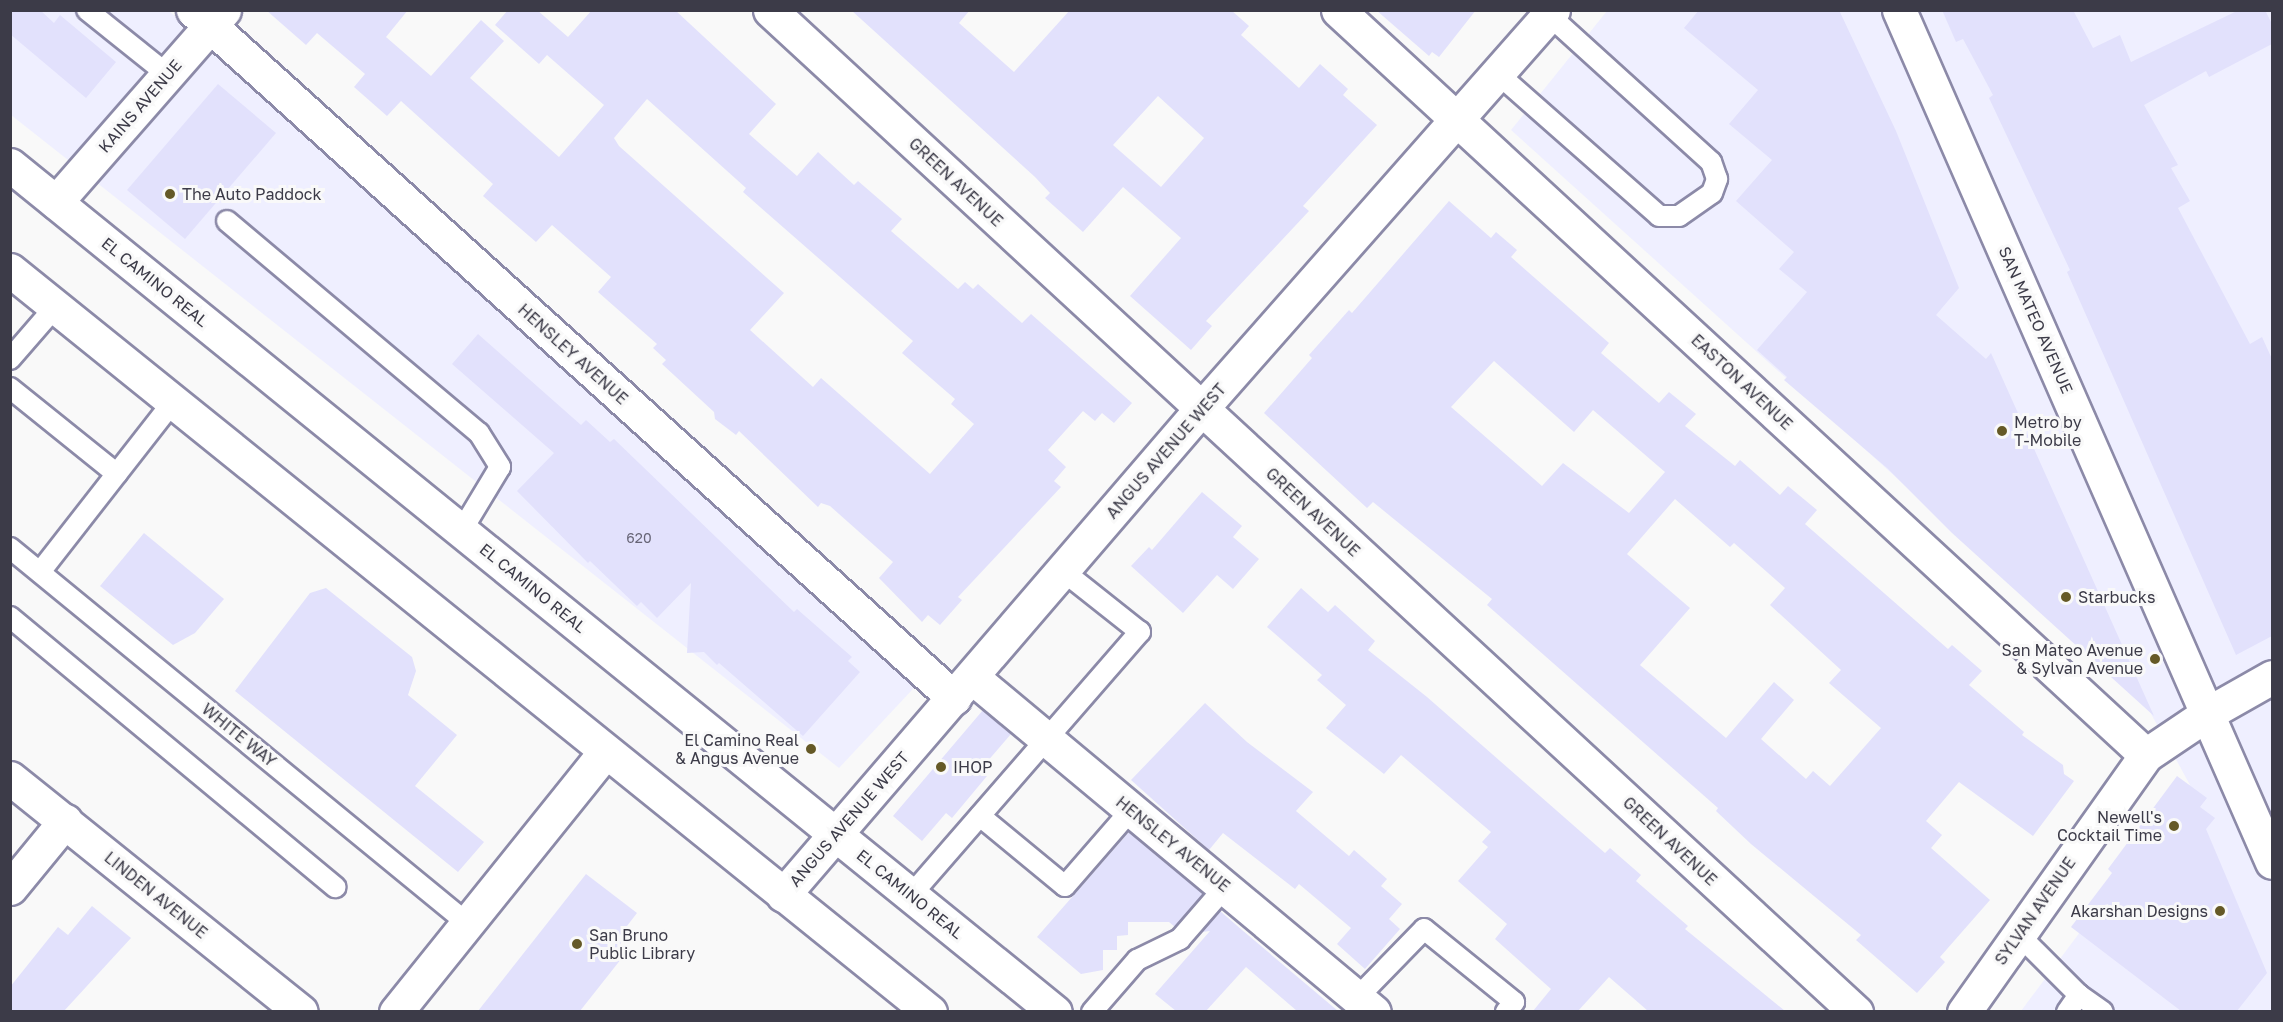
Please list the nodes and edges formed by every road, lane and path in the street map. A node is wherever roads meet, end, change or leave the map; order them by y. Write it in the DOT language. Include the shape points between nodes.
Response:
graph roads {
  1 [pos="87,10"];
  2 [pos="770,10"];
  3 [pos="1338,10"];
  4 [pos="1899,10"];
  5 [pos="1551,13"];
  6 [pos="209,16"];
  7 [pos="1497,74"];
  8 [pos="168,75"];
  9 [pos="1457,119"];
  10 [pos="10,165"];
  11 [pos="56,202"];
  12 [pos="227,221"];
  13 [pos="10,270"];
  14 [pos="55,307"];
  15 [pos="10,359"];
  16 [pos="10,388"];
  17 [pos="173,402"];
  18 [pos="1201,409"];
  19 [pos="117,474"];
  20 [pos="462,530"];
  21 [pos="10,548"];
  22 [pos="1063,571"];
  23 [pos="40,572"];
  24 [pos="10,617"];
  25 [pos="2272,677"];
  26 [pos="963,687"];
  27 [pos="2210,712"];
  28 [pos="1046,742"];
  29 [pos="605,752"];
  30 [pos="2146,755"];
  31 [pos="10,778"];
  32 [pos="1131,810"];
  33 [pos="980,816"];
  34 [pos="65,821"];
  35 [pos="836,834"];
  36 [pos="2272,862"];
  37 [pos="335,887"];
  38 [pos="1225,887"];
  39 [pos="10,888"];
  40 [pos="783,895"];
  41 [pos="912,895"];
  42 [pos="467,923"];
  43 [pos="2019,934"];
  44 [pos="2079,995"];
  45 [pos="1365,1005"];
  46 [pos="301,1011"];
  47 [pos="396,1011"];
  48 [pos="930,1011"];
  49 [pos="1055,1011"];
  50 [pos="1092,1011"];
  51 [pos="1506,1011"];
  52 [pos="1856,1011"];
  53 [pos="1964,1011"];
  54 [pos="2067,1011"];
  55 [pos="2103,1011"];
  1 -- 8 [label="lane"];
  2 -- 18 [label="street, GREEN AVENUE"];
  3 -- 9 [label="street, EASTON AVENUE"];
  4 -- 27 [label="street, SAN MATEO AVENUE"];
  5 -- 7 [label="street, ANGUS AVENUE WEST"];
  5 -- 7 [label="lane" via="1711,162 1717,178 1712,193 1679,216 1659,216"];
  6 -- 8 [label="street, KAINS AVENUE"];
  6 -- 26 [label="street, HENSLEY AVENUE"];
  7 -- 9 [label="street, ANGUS AVENUE WEST"];
  8 -- 11 [label="street, KAINS AVENUE"];
  9 -- 18 [label="street, ANGUS AVENUE WEST"];
  9 -- 30 [label="street, EASTON AVENUE"];
  10 -- 11 [label="street, EL CAMINO REAL"];
  11 -- 20 [label="street, EL CAMINO REAL"];
  12 -- 20 [label="lane" via="479,433 500,467"];
  13 -- 14 [label="street"];
  14 -- 15 [label="lane"];
  14 -- 17 [label="street"];
  16 -- 19 [label="lane"];
  17 -- 19 [label="lane"];
  17 -- 29 [label="street"];
  18 -- 22 [label="street, ANGUS AVENUE WEST"];
  18 -- 52 [label="street, GREEN AVENUE"];
  19 -- 23 [label="lane"];
  20 -- 35 [label="street, EL CAMINO REAL"];
  21 -- 23 [label="lane, WHITE WAY"];
  22 -- 26 [label="street, ANGUS AVENUE WEST"];
  22 -- 28 [label="lane" via="1140,632"];
  23 -- 42 [label="lane, WHITE WAY"];
  24 -- 37 [label="lane"];
  25 -- 27 [label="street, SYLVAN AVENUE"];
  26 -- 28 [label="street, HENSLEY AVENUE"];
  26 -- 35 [label="street, ANGUS AVENUE WEST"];
  27 -- 30 [label="street, SYLVAN AVENUE"];
  27 -- 36 [label="street, SAN MATEO AVENUE"];
  28 -- 32 [label="street, HENSLEY AVENUE"];
  28 -- 33 [label="lane"];
  29 -- 40 [label="street"];
  29 -- 42 [label="street"];
  30 -- 43 [label="street, SYLVAN AVENUE"];
  31 -- 34 [label="street, LINDEN AVENUE"];
  32 -- 33 [label="lane" via="1065,886"];
  32 -- 38 [label="street, HENSLEY AVENUE"];
  33 -- 41 [label="lane"];
  34 -- 39 [label="street"];
  34 -- 46 [label="street, LINDEN AVENUE"];
  35 -- 40 [label="street, ANGUS AVENUE WEST"];
  35 -- 41 [label="street, EL CAMINO REAL"];
  38 -- 45 [label="street, HENSLEY AVENUE"];
  38 -- 50 [label="lane" via="1180,939 1137,960"];
  40 -- 48 [label="street"];
  41 -- 49 [label="street, EL CAMINO REAL"];
  42 -- 47 [label="street"];
  43 -- 44 [label="lane"];
  43 -- 53 [label="street, SYLVAN AVENUE"];
  44 -- 54 [label="lane"];
  44 -- 55 [label="lane"];
  45 -- 51 [label="lane" via="1424,929 1514,1002"];
}
